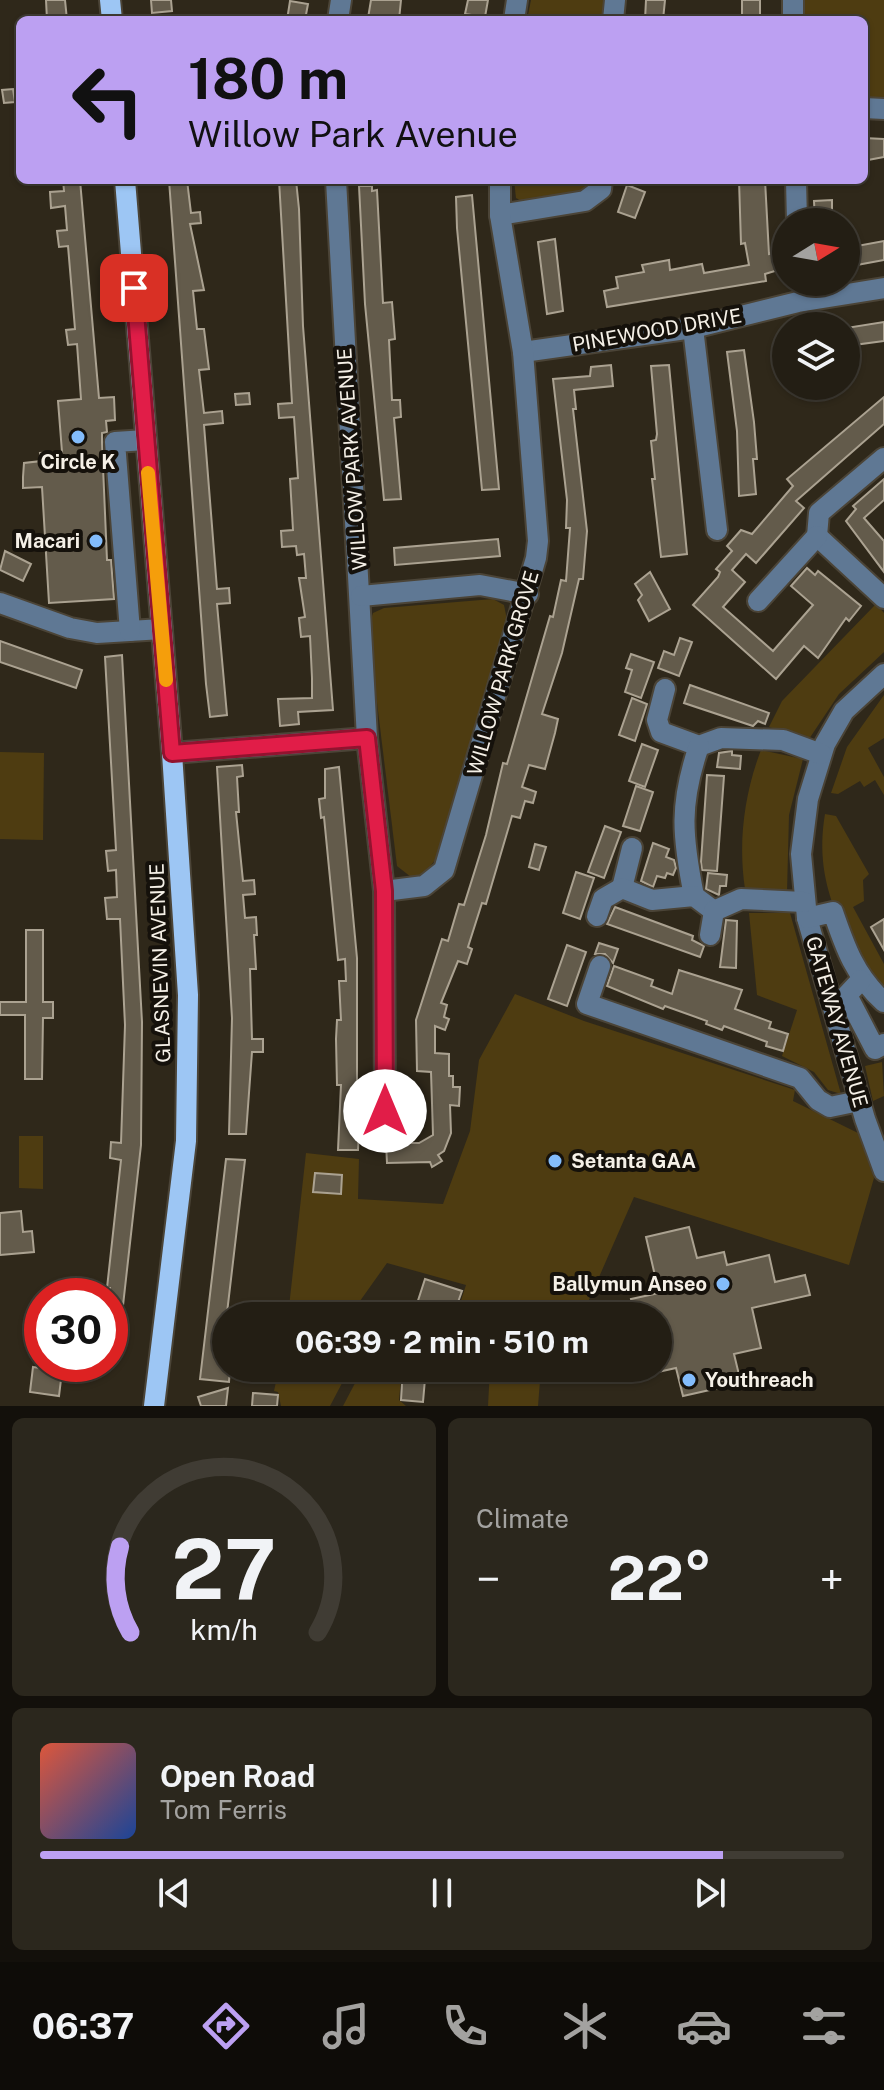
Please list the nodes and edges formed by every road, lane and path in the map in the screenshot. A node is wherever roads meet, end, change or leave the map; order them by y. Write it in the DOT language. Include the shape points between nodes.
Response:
graph roads {
  1 [pos="125,184"];
  2 [pos="336,184"];
  3 [pos="500,184"];
  4 [pos="602,184"];
  5 [pos="796,184"];
  6 [pos="797,208"];
  7 [pos="500,215"];
  8 [pos="884,288"];
  9 [pos="860,289"];
  10 [pos="786,296"];
  11 [pos="693,328"];
  12 [pos="523,352"];
  13 [pos="146,440"];
  14 [pos="884,458"];
  15 [pos="151,517"];
  16 [pos="121,518"];
  17 [pos="717,530"];
  18 [pos="817,536"];
  19 [pos="528,594"];
  20 [pos="361,596"];
  21 [pos="884,598"];
  22 [pos="758,601"];
  23 [pos="0,603"];
  24 [pos="162,629"];
  25 [pos="130,631"];
  26 [pos="884,674"];
  27 [pos="665,689"];
  28 [pos="367,738"];
  29 [pos="699,746"];
  30 [pos="172,753"];
  31 [pos="821,754"];
  32 [pos="632,848"];
  33 [pos="622,888"];
  34 [pos="384,891"];
  35 [pos="694,896"];
  36 [pos="805,910"];
  37 [pos="714,911"];
  38 [pos="597,916"];
  39 [pos="710,935"];
  40 [pos="600,966"];
  41 [pos="861,980"];
  42 [pos="884,1002"];
  43 [pos="884,1044"];
  44 [pos="859,1101"];
  45 [pos="411,1110"];
  46 [pos="884,1171"];
  47 [pos="154,1406"];
  1 -- 13 [label="main road, GLASNEVIN AVENUE"];
  2 -- 20 [label="street, WILLOW PARK AVENUE"];
  3 -- 7 [label="street, WILLOW PARK GROVE"];
  4 -- 7 [label="street" via="585,201"];
  5 -- 6 [label="street"];
  7 -- 12 [label="street, WILLOW PARK GROVE"];
  8 -- 9 [label="street, PINEWOOD DRIVE"];
  10 -- 11 [label="street, PINEWOOD DRIVE"];
  11 -- 12 [label="street, PINEWOOD DRIVE"];
  11 -- 17 [label="street"];
  12 -- 19 [label="street, WILLOW PARK GROVE" via="538,541"];
  13 -- 15 [label="main road, GLASNEVIN AVENUE"];
  13 -- 16 [label="street" via="115,442"];
  14 -- 18 [label="street" via="819,513"];
  15 -- 16 [label="street"];
  15 -- 24 [label="main road, GLASNEVIN AVENUE"];
  16 -- 25 [label="street"];
  18 -- 21 [label="street"];
  18 -- 22 [label="street"];
  19 -- 20 [label="street" via="480,585"];
  19 -- 34 [label="street, WILLOW PARK GROVE" via="444,870 424,886"];
  20 -- 28 [label="street, WILLOW PARK AVENUE"];
  23 -- 25 [label="street" via="70,628"];
  24 -- 25 [label="street"];
  24 -- 30 [label="main road, GLASNEVIN AVENUE"];
  26 -- 31 [label="street, GATEWAY AVENUE" via="844,711"];
  27 -- 29 [label="street" via="657,720 661,732"];
  28 -- 30 [label="street"];
  28 -- 34 [label="street, WILLOW PARK AVENUE"];
  29 -- 31 [label="street" via="721,738 783,740"];
  29 -- 35 [label="street" via="685,785 683,812"];
  30 -- 47 [label="main road, GLASNEVIN AVENUE" via="186,928 188,1095"];
  31 -- 36 [label="street, GATEWAY AVENUE" via="803,826"];
  32 -- 33 [label="street"];
  33 -- 35 [label="street" via="652,900"];
  33 -- 38 [label="street" via="603,899"];
  34 -- 45 [label="street, WILLOW PARK AVENUE" via="385,1111"];
  35 -- 37 [label="street"];
  36 -- 37 [label="street" via="741,899"];
  36 -- 41 [label="street" via="833,912"];
  36 -- 44 [label="street, GATEWAY AVENUE"];
  37 -- 39 [label="street"];
  40 -- 44 [label="street" via="587,1004 800,1078 830,1107"];
  41 -- 42 [label="street"];
  41 -- 43 [label="street" via="847,995 875,1049"];
  44 -- 46 [label="street, GATEWAY AVENUE"];
}
